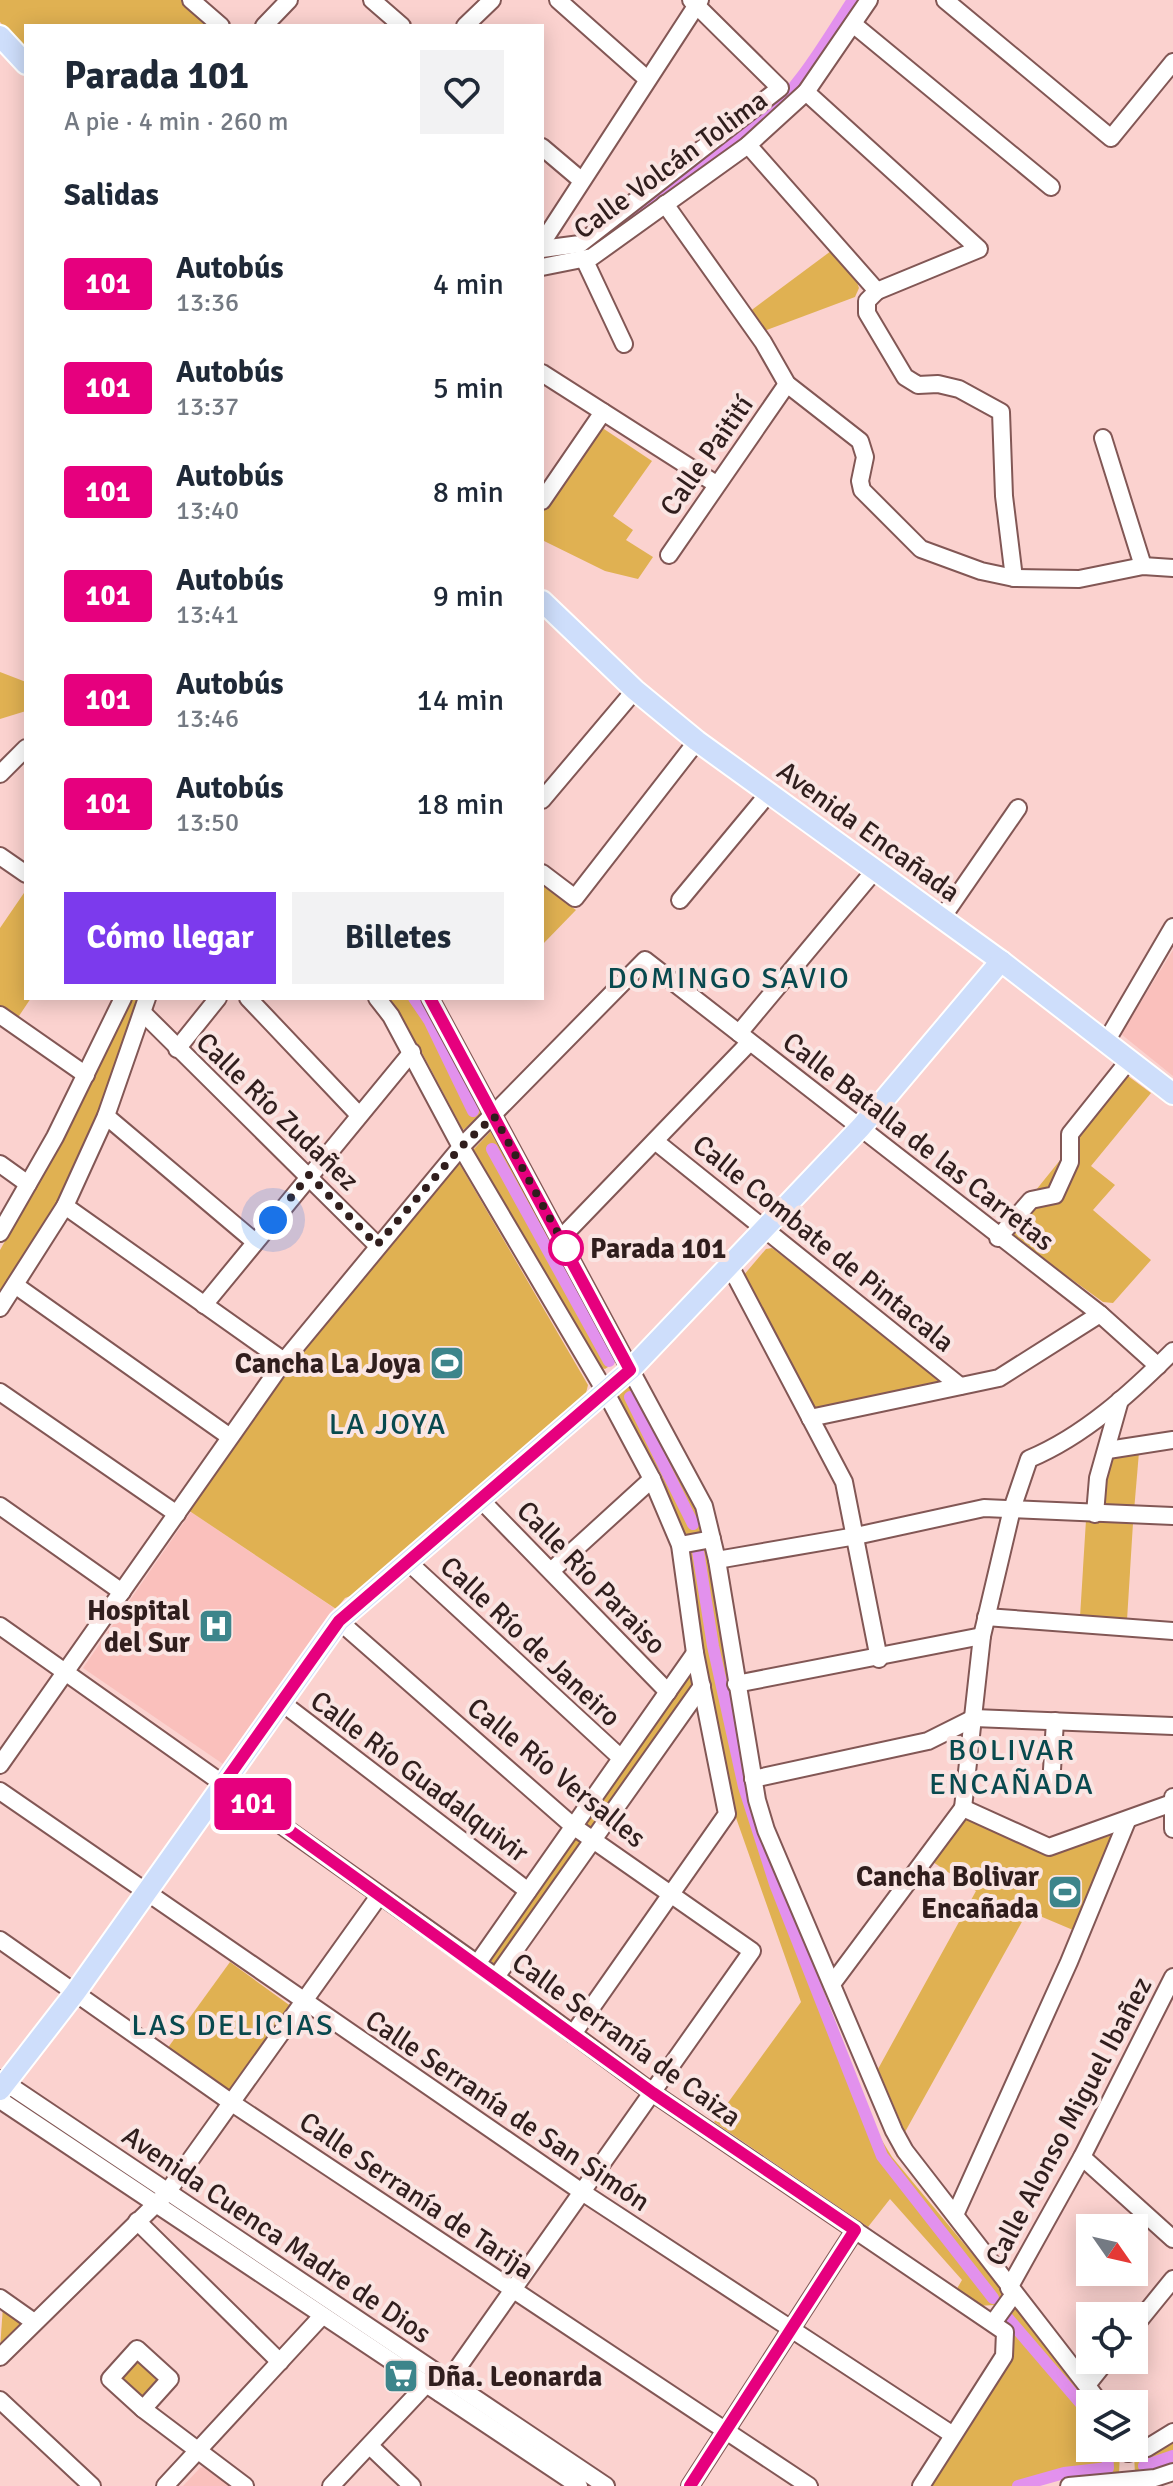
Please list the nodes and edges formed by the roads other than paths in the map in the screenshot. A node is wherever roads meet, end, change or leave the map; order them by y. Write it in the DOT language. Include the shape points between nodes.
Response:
graph roads {
  1 [pos="191,0"];
  2 [pos="289,0"];
  3 [pos="372,0"];
  4 [pos="492,0"];
  5 [pos="558,0"];
  6 [pos="869,0"];
  7 [pos="945,0"];
  8 [pos="696,2"];
  9 [pos="219,24"];
  10 [pos="266,24"];
  11 [pos="400,24"];
  12 [pos="467,24"];
  13 [pos="853,24"];
  14 [pos="0,36"];
  15 [pos="24,62"];
  16 [pos="1173,62"];
  17 [pos="647,79"];
  18 [pos="806,92"];
  19 [pos="748,145"];
  20 [pos="544,149"];
  21 [pos="581,180"];
  22 [pos="1051,187"];
  23 [pos="665,204"];
  24 [pos="544,243"];
  25 [pos="544,246"];
  26 [pos="585,261"];
  27 [pos="544,267"];
  28 [pos="877,291"];
  29 [pos="624,344"];
  30 [pos="544,374"];
  31 [pos="787,384"];
  32 [pos="603,412"];
  33 [pos="1103,438"];
  34 [pos="716,484"];
  35 [pos="544,498"];
  36 [pos="669,555"];
  37 [pos="1143,566"];
  38 [pos="1173,568"];
  39 [pos="1014,578"];
  40 [pos="544,603"];
  41 [pos="635,690"];
  42 [pos="697,741"];
  43 [pos="24,750"];
  44 [pos="0,774"];
  45 [pos="768,794"];
  46 [pos="544,798"];
  47 [pos="1018,808"];
  48 [pos="0,856"];
  49 [pos="875,870"];
  50 [pos="24,873"];
  51 [pos="544,875"];
  52 [pos="680,900"];
  53 [pos="942,918"];
  54 [pos="1173,927"];
  55 [pos="1001,961"];
  56 [pos="122,1000"];
  57 [pos="216,1000"];
  58 [pos="250,1000"];
  59 [pos="378,1000"];
  60 [pos="431,1000"];
  61 [pos="145,1006"];
  62 [pos="0,1015"];
  63 [pos="744,1038"];
  64 [pos="1107,1040"];
  65 [pos="177,1049"];
  66 [pos="412,1052"];
  67 [pos="1130,1059"];
  68 [pos="86,1075"];
  69 [pos="1173,1094"];
  70 [pos="359,1115"];
  71 [pos="106,1116"];
  72 [pos="494,1116"];
  73 [pos="861,1127"];
  74 [pos="655,1141"];
  75 [pos="461,1147"];
  76 [pos="0,1164"];
  77 [pos="309,1175"];
  78 [pos="28,1184"];
  79 [pos="65,1206"];
  80 [pos="764,1229"];
  81 [pos="0,1233"];
  82 [pos="561,1238"];
  83 [pos="998,1238"];
  84 [pos="255,1242"];
  85 [pos="377,1245"];
  86 [pos="729,1264"];
  87 [pos="15,1285"];
  88 [pos="204,1305"];
  89 [pos="0,1308"];
  90 [pos="1100,1314"];
  91 [pos="1173,1351"];
  92 [pos="284,1361"];
  93 [pos="1158,1366"];
  94 [pos="630,1370"];
  95 [pos="960,1386"];
  96 [pos="605,1391"];
  97 [pos="0,1392"];
  98 [pos="1120,1400"];
  99 [pos="810,1418"];
  100 [pos="230,1437"];
  101 [pos="1173,1440"];
  102 [pos="1108,1450"];
  103 [pos="652,1479"];
  104 [pos="480,1499"];
  105 [pos="0,1506"];
  106 [pos="1012,1509"];
  107 [pos="177,1514"];
  108 [pos="1095,1514"];
  109 [pos="1173,1516"];
  110 [pos="856,1536"];
  111 [pos="710,1540"];
  112 [pos="682,1545"];
  113 [pos="717,1560"];
  114 [pos="407,1561"];
  115 [pos="551,1571"];
  116 [pos="122,1592"];
  117 [pos="986,1617"];
  118 [pos="339,1621"];
  119 [pos="0,1626"];
  120 [pos="1173,1631"];
  121 [pos="982,1636"];
  122 [pos="695,1653"];
  123 [pos="879,1659"];
  124 [pos="66,1673"];
  125 [pos="736,1684"];
  126 [pos="702,1686"];
  127 [pos="668,1692"];
  128 [pos="281,1702"];
  129 [pos="974,1718"];
  130 [pos="1055,1721"];
  131 [pos="1173,1726"];
  132 [pos="621,1758"];
  133 [pos="0,1765"];
  134 [pos="753,1779"];
  135 [pos="224,1783"];
  136 [pos="1051,1786"];
  137 [pos="0,1791"];
  138 [pos="1172,1800"];
  139 [pos="963,1808"];
  140 [pos="1127,1821"];
  141 [pos="573,1826"];
  142 [pos="1173,1829"];
  143 [pos="593,1841"];
  144 [pos="528,1891"];
  145 [pos="147,1894"];
  146 [pos="671,1895"];
  147 [pos="379,1896"];
  148 [pos="0,1940"];
  149 [pos="477,1964"];
  150 [pos="496,1977"];
  151 [pos="1173,1977"];
  152 [pos="832,1984"];
  153 [pos="75,1993"];
  154 [pos="303,2003"];
  155 [pos="573,2034"];
  156 [pos="2,2088"];
  157 [pos="653,2093"];
  158 [pos="232,2103"];
  159 [pos="1082,2157"];
  160 [pos="582,2192"];
  161 [pos="162,2199"];
  162 [pos="955,2215"];
  163 [pos="137,2221"];
  164 [pos="855,2230"];
  165 [pos="1173,2239"];
  166 [pos="1173,2279"];
  167 [pos="513,2290"];
  168 [pos="1012,2291"];
  169 [pos="0,2298"];
  170 [pos="1148,2310"];
  171 [pos="322,2316"];
  172 [pos="34,2322"];
  173 [pos="993,2323"];
  174 [pos="790,2331"];
  175 [pos="0,2357"];
  176 [pos="280,2362"];
  177 [pos="1096,2374"];
  178 [pos="439,2383"];
  179 [pos="1087,2385"];
  180 [pos="1091,2390"];
  181 [pos="0,2400"];
  182 [pos="143,2409"];
  183 [pos="1173,2432"];
  184 [pos="725,2433"];
  185 [pos="953,2435"];
  186 [pos="370,2446"];
  187 [pos="1148,2447"];
  188 [pos="199,2450"];
  189 [pos="1128,2462"];
  190 [pos="1173,2472"];
  191 [pos="1128,2480"];
  192 [pos="1087,2485"];
  193 [pos="92,2486"];
  194 [pos="165,2486"];
  195 [pos="245,2486"];
  196 [pos="331,2486"];
  197 [pos="412,2486"];
  198 [pos="579,2486"];
  199 [pos="606,2486"];
  200 [pos="690,2486"];
  201 [pos="809,2486"];
  202 [pos="921,2486"];
  203 [pos="1069,2486"];
  1 -- 9 [label="street"];
  2 -- 10 [label="street"];
  3 -- 11 [label="street"];
  4 -- 12 [label="street"];
  5 -- 17 [label="street"];
  6 -- 13 [label="street, Calle Volcán Tolima"];
  7 -- 16 [label="street" via="1111,138"];
  8 -- 17 [label="street"];
  8 -- 25 [label="street" via="780,88 580,244"];
  13 -- 18 [label="street, Calle Volcán Tolima"];
  13 -- 22 [label="street"];
  14 -- 15 [label="main road"];
  17 -- 21 [label="street"];
  18 -- 19 [label="street, Calle Volcán Tolima"];
  18 -- 28 [label="street" via="979,249"];
  19 -- 23 [label="street, Calle Volcán Tolima"];
  19 -- 28 [label="street"];
  20 -- 21 [label="street"];
  21 -- 24 [label="street"];
  23 -- 26 [label="street, Calle Volcán Tolima"];
  23 -- 31 [label="street"];
  26 -- 27 [label="street, Calle Volcán Tolima"];
  26 -- 29 [label="street"];
  28 -- 39 [label="street" via="867,301 867,313 905,377 918,385 959,389 1001,412"];
  30 -- 32 [label="street"];
  31 -- 34 [label="street, Calle Paitití"];
  31 -- 39 [label="street" via="860,441 865,457 862,490 921,549"];
  32 -- 34 [label="street"];
  32 -- 35 [label="street"];
  33 -- 37 [label="street"];
  34 -- 36 [label="street, Calle Paitití"];
  37 -- 38 [label="street"];
  37 -- 39 [label="street" via="1079,579"];
  40 -- 41 [label="main road, Avenida Encañada"];
  41 -- 42 [label="main road, Avenida Encañada"];
  41 -- 46 [label="street"];
  42 -- 45 [label="main road, Avenida Encañada"];
  42 -- 51 [label="street" via="575,898"];
  43 -- 44 [label="street"];
  45 -- 49 [label="main road, Avenida Encañada"];
  45 -- 52 [label="street"];
  47 -- 53 [label="street"];
  48 -- 50 [label="street"];
  49 -- 53 [label="main road, Avenida Encañada"];
  49 -- 63 [label="street"];
  53 -- 55 [label="main road, Avenida Encañada"];
  54 -- 64 [label="street"];
  55 -- 64 [label="main road, Avenida Encañada"];
  55 -- 73 [label="main road"];
  56 -- 68 [label="street"];
  57 -- 65 [label="street"];
  58 -- 70 [label="street"];
  59 -- 66 [label="street"];
  60 -- 72 [label="street"];
  61 -- 65 [label="street, Calle Río Zudañez"];
  61 -- 71 [label="street"];
  62 -- 68 [label="street"];
  63 -- 72 [label="street, Calle Batalla de las Carretas" via="645,960"];
  63 -- 73 [label="street, Calle Batalla de las Carretas"];
  63 -- 74 [label="street"];
  64 -- 67 [label="main road, Avenida Encañada"];
  65 -- 77 [label="street, Calle Río Zudañez"];
  66 -- 70 [label="street"];
  66 -- 75 [label="street"];
  67 -- 69 [label="main road, Avenida Encañada"];
  67 -- 83 [label="street" via="1070,1134 1070,1162 1055,1195 1031,1200"];
  68 -- 78 [label="street"];
  70 -- 77 [label="street"];
  71 -- 79 [label="street"];
  71 -- 84 [label="street"];
  72 -- 75 [label="street"];
  72 -- 82 [label="street"];
  73 -- 80 [label="main road"];
  73 -- 83 [label="street, Calle Batalla de las Carretas"];
  74 -- 80 [label="street, Calle Combate de Pintacala"];
  74 -- 82 [label="street"];
  75 -- 85 [label="street"];
  75 -- 96 [label="street"];
  76 -- 78 [label="street"];
  77 -- 84 [label="street"];
  77 -- 85 [label="street, Calle Río Zudañez"];
  78 -- 81 [label="street"];
  79 -- 87 [label="street"];
  79 -- 88 [label="street"];
  80 -- 86 [label="main road"];
  80 -- 95 [label="street, Calle Combate de Pintacala"];
  82 -- 94 [label="street"];
  83 -- 90 [label="street, Calle Batalla de las Carretas"];
  84 -- 88 [label="street"];
  85 -- 92 [label="street"];
  86 -- 94 [label="main road"];
  86 -- 99 [label="street"];
  87 -- 89 [label="street"];
  87 -- 100 [label="street"];
  88 -- 92 [label="street"];
  90 -- 93 [label="street, Calle Batalla de las Carretas"];
  90 -- 95 [label="street" via="1018,1370"];
  91 -- 93 [label="street"];
  92 -- 100 [label="street"];
  93 -- 98 [label="street"];
  94 -- 96 [label="main road"];
  94 -- 111 [label="street" via="704,1506"];
  95 -- 99 [label="street"];
  96 -- 103 [label="street"];
  96 -- 104 [label="main road"];
  97 -- 107 [label="street"];
  98 -- 102 [label="street"];
  98 -- 106 [label="street" via="1063,1443 1029,1459"];
  99 -- 110 [label="street" via="844,1482"];
  100 -- 107 [label="street"];
  101 -- 102 [label="street"];
  102 -- 108 [label="street" via="1098,1478"];
  103 -- 112 [label="street"];
  103 -- 115 [label="street"];
  104 -- 114 [label="main road"];
  104 -- 115 [label="street, Calle Río Paraiso"];
  105 -- 116 [label="street"];
  106 -- 108 [label="street"];
  106 -- 110 [label="street" via="984,1508"];
  106 -- 117 [label="street"];
  107 -- 116 [label="street"];
  108 -- 109 [label="street"];
  110 -- 113 [label="street"];
  110 -- 123 [label="street"];
  111 -- 112 [label="street"];
  111 -- 113 [label="street"];
  112 -- 122 [label="street"];
  113 -- 125 [label="street"];
  114 -- 118 [label="main road"];
  114 -- 132 [label="street, Calle Río de Janeiro"];
  115 -- 127 [label="street, Calle Río Paraiso"];
  116 -- 124 [label="street"];
  117 -- 120 [label="street"];
  117 -- 121 [label="street"];
  118 -- 128 [label="main road"];
  118 -- 141 [label="street, Calle Río Versalles"];
  119 -- 124 [label="street, Calle Serranía de Caiza"];
  121 -- 123 [label="street"];
  121 -- 129 [label="street"];
  122 -- 126 [label="street"];
  122 -- 127 [label="street"];
  123 -- 125 [label="street"];
  124 -- 133 [label="street"];
  124 -- 135 [label="street, Calle Serranía de Caiza"];
  125 -- 134 [label="street"];
  126 -- 143 [label="street"];
  126 -- 146 [label="street" via="727,1814"];
  127 -- 132 [label="street"];
  128 -- 135 [label="main road"];
  128 -- 144 [label="street, Calle Río Guadalquivir"];
  129 -- 130 [label="street"];
  129 -- 134 [label="street" via="928,1741"];
  129 -- 139 [label="street"];
  130 -- 131 [label="street"];
  130 -- 136 [label="street"];
  132 -- 141 [label="street"];
  134 -- 152 [label="street" via="766,1830"];
  135 -- 145 [label="main road"];
  135 -- 147 [label="street, Calle Serranía de Caiza"];
  137 -- 145 [label="street, Calle Serranía de San Simón"];
  138 -- 140 [label="street"];
  138 -- 142 [label="street"];
  139 -- 140 [label="street" via="1049,1847"];
  139 -- 152 [label="street"];
  140 -- 162 [label="street"];
  141 -- 143 [label="street, Calle Río Versalles"];
  141 -- 144 [label="street"];
  143 -- 146 [label="street, Calle Río Versalles"];
  143 -- 150 [label="street"];
  144 -- 149 [label="street"];
  145 -- 153 [label="main road"];
  145 -- 154 [label="street, Calle Serranía de San Simón"];
  146 -- 155 [label="street"];
  146 -- 157 [label="street, Calle Río Versalles" via="752,1951"];
  147 -- 149 [label="street, Calle Serranía de Caiza"];
  147 -- 154 [label="street"];
  148 -- 153 [label="street, Calle Serranía de Tarija"];
  149 -- 150 [label="street, Calle Serranía de Caiza"];
  150 -- 155 [label="street, Calle Serranía de Caiza"];
  151 -- 159 [label="street, Calle Alonso Miguel Ibañez"];
  152 -- 162 [label="street" via="894,2131"];
  153 -- 156 [label="main road"];
  153 -- 158 [label="street, Calle Serranía de Tarija"];
  154 -- 158 [label="street"];
  154 -- 160 [label="street, Calle Serranía de San Simón"];
  155 -- 157 [label="street, Calle Serranía de Caiza"];
  156 -- 161 [label="street, Avenida Cuenca Madre de Dios"];
  157 -- 160 [label="street"];
  157 -- 164 [label="street, Calle Serranía de Caiza"];
  158 -- 161 [label="street"];
  158 -- 167 [label="street, Calle Serranía de Tarija"];
  159 -- 165 [label="street"];
  159 -- 168 [label="street, Calle Alonso Miguel Ibañez"];
  160 -- 167 [label="street"];
  160 -- 174 [label="street, Calle Serranía de San Simón"];
  161 -- 163 [label="street"];
  161 -- 171 [label="street, Avenida Cuenca Madre de Dios"];
  161 -- 178 [label="street, Avenida Cuenca Madre de Dios"];
  162 -- 168 [label="street"];
  163 -- 172 [label="street"];
  163 -- 176 [label="street"];
  164 -- 173 [label="street, Calle Serranía de Caiza"];
  164 -- 174 [label="street"];
  166 -- 170 [label="street"];
  167 -- 178 [label="street"];
  167 -- 184 [label="street, Calle Serranía de Tarija"];
  168 -- 173 [label="street, Calle Alonso Miguel Ibañez"];
  168 -- 179 [label="street"];
  169 -- 172 [label="street"];
  171 -- 176 [label="street"];
  171 -- 178 [label="street, Avenida Cuenca Madre de Dios"];
  172 -- 175 [label="street"];
  173 -- 185 [label="street" via="1005,2332 1004,2356"];
  174 -- 184 [label="street"];
  174 -- 185 [label="street, Calle Serranía de San Simón"];
  176 -- 188 [label="street"];
  177 -- 179 [label="street"];
  178 -- 186 [label="street"];
  178 -- 198 [label="street, Avenida Cuenca Madre de Dios"];
  178 -- 199 [label="street, Avenida Cuenca Madre de Dios"];
  179 -- 180 [label="street"];
  181 -- 193 [label="street"];
  182 -- 188 [label="street"];
  183 -- 187 [label="street"];
  184 -- 200 [label="street"];
  184 -- 201 [label="street, Calle Serranía de Tarija"];
  185 -- 202 [label="street"];
  186 -- 196 [label="street"];
  186 -- 197 [label="street"];
  188 -- 194 [label="street"];
  188 -- 195 [label="street"];
  189 -- 191 [label="street"];
  190 -- 191 [label="street"];
  191 -- 192 [label="street"];
  192 -- 203 [label="street"];
}
